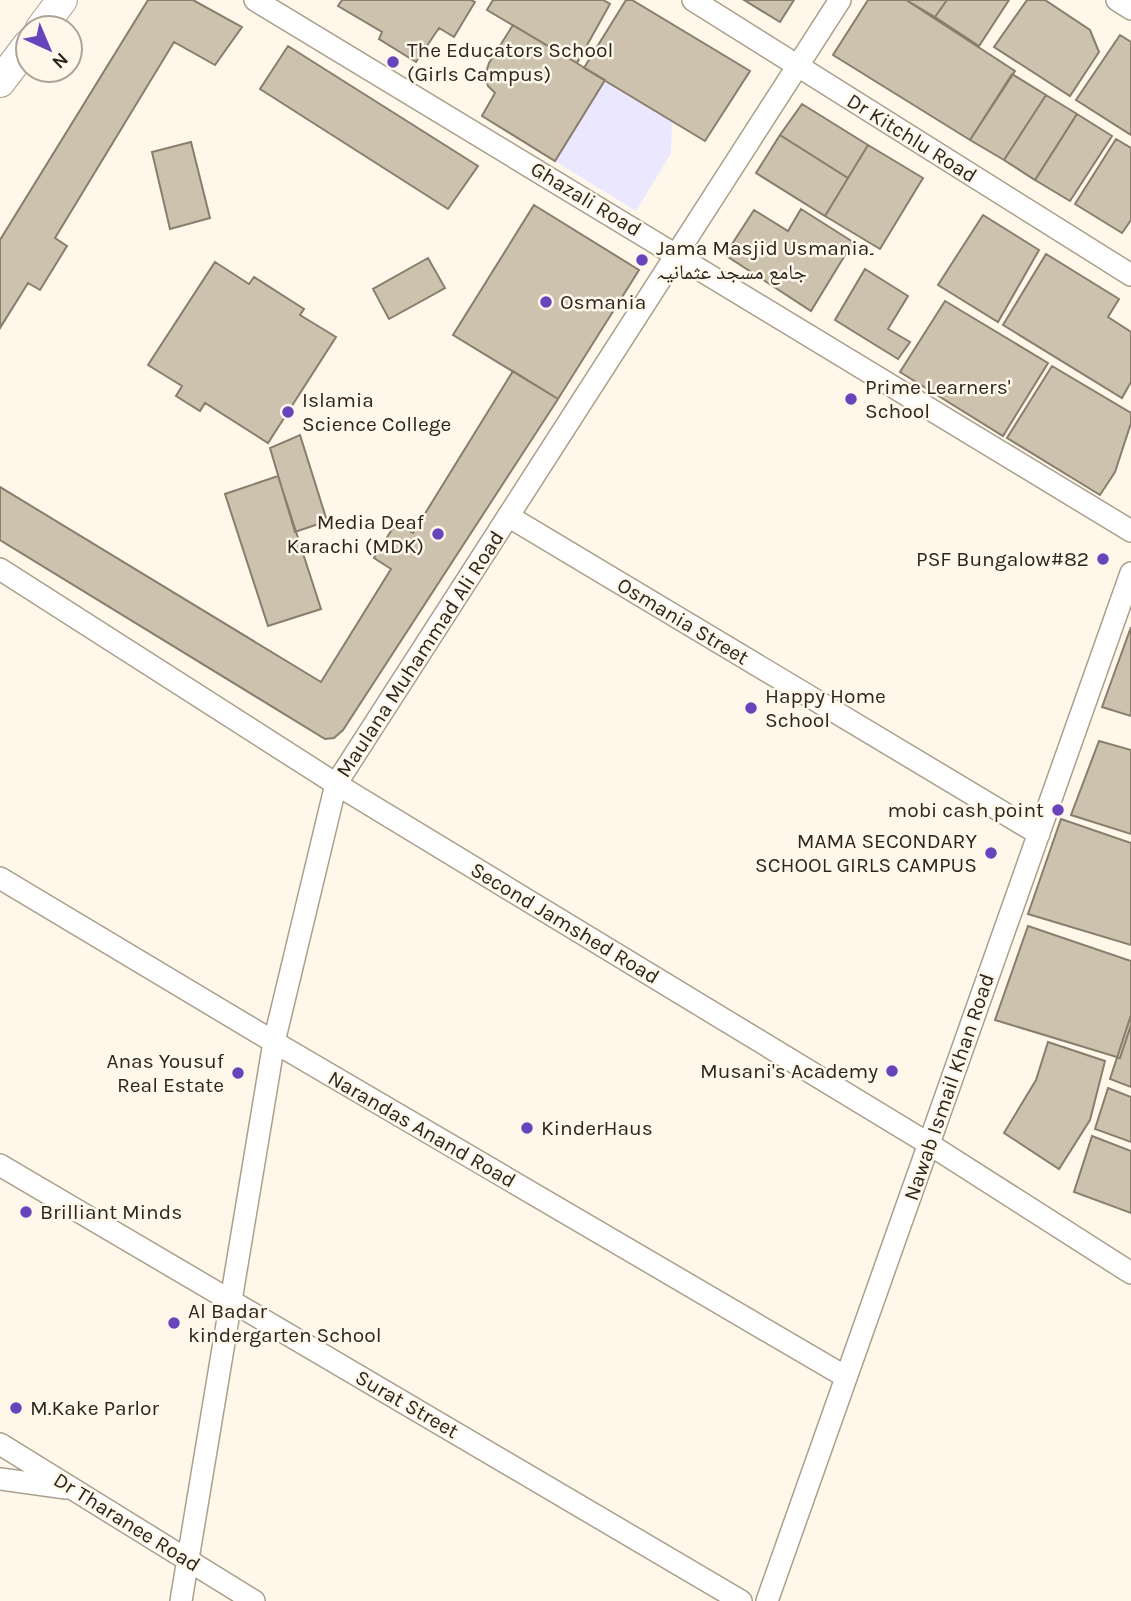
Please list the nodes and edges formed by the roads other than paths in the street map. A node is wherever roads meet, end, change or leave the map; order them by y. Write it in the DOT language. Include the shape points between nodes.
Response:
graph roads {
  1 [pos="255,0"];
  2 [pos="693,0"];
  3 [pos="840,0"];
  4 [pos="1117,0"];
  5 [pos="1131,9"];
  6 [pos="14,64"];
  7 [pos="798,66"];
  8 [pos="0,82"];
  9 [pos="677,254"];
  10 [pos="1131,275"];
  11 [pos="508,516"];
  12 [pos="1131,531"];
  13 [pos="0,569"];
  14 [pos="1131,573"];
  15 [pos="336,784"];
  16 [pos="1039,834"];
  17 [pos="0,878"];
  18 [pos="274,1042"];
  19 [pos="929,1144"];
  20 [pos="0,1166"];
  21 [pos="1131,1273"];
  22 [pos="231,1301"];
  23 [pos="846,1377"];
  24 [pos="0,1444"];
  25 [pos="0,1479"];
  26 [pos="75,1490"];
  27 [pos="187,1558"];
  28 [pos="181,1601"];
  29 [pos="254,1601"];
  30 [pos="741,1601"];
  31 [pos="767,1601"];
  1 -- 9 [label="street, Ghazali Road"];
  2 -- 7 [label="street, Dr Kitchlu Road"];
  3 -- 7 [label="street, Maulana Muhammad Ali Road"];
  4 -- 5 [label="street"];
  6 -- 8 [label="street"];
  7 -- 9 [label="street, Maulana Muhammad Ali Road"];
  7 -- 10 [label="street, Dr Kitchlu Road"];
  9 -- 11 [label="street, Maulana Muhammad Ali Road"];
  9 -- 12 [label="street, Ghazali Road"];
  11 -- 15 [label="street, Maulana Muhammad Ali Road"];
  11 -- 16 [label="street, Osmania Street"];
  13 -- 15 [label="street, Second Jamshed Road"];
  14 -- 16 [label="street, Nawab Ismail Khan Road"];
  15 -- 18 [label="street, Maulana Muhammad Ali Road"];
  15 -- 19 [label="street, Second Jamshed Road"];
  16 -- 19 [label="street, Nawab Ismail Khan Road"];
  17 -- 18 [label="street, Narandas Anand Road"];
  18 -- 22 [label="street, Maulana Muhammad Ali Road"];
  18 -- 23 [label="street, Narandas Anand Road"];
  19 -- 21 [label="street, Second Jamshed Road"];
  19 -- 23 [label="street, Nawab Ismail Khan Road"];
  20 -- 22 [label="street, Surat Street"];
  22 -- 27 [label="street, Maulana Muhammad Ali Road"];
  22 -- 30 [label="street, Surat Street"];
  23 -- 31 [label="street, Nawab Ismail Khan Road"];
  24 -- 26 [label="street, Dr Tharanee Road"];
  25 -- 26 [label="street"];
  26 -- 27 [label="street, Dr Tharanee Road"];
  27 -- 28 [label="street, Maulana Muhammad Ali Road"];
  27 -- 29 [label="street, Dr Tharanee Road"];
}
